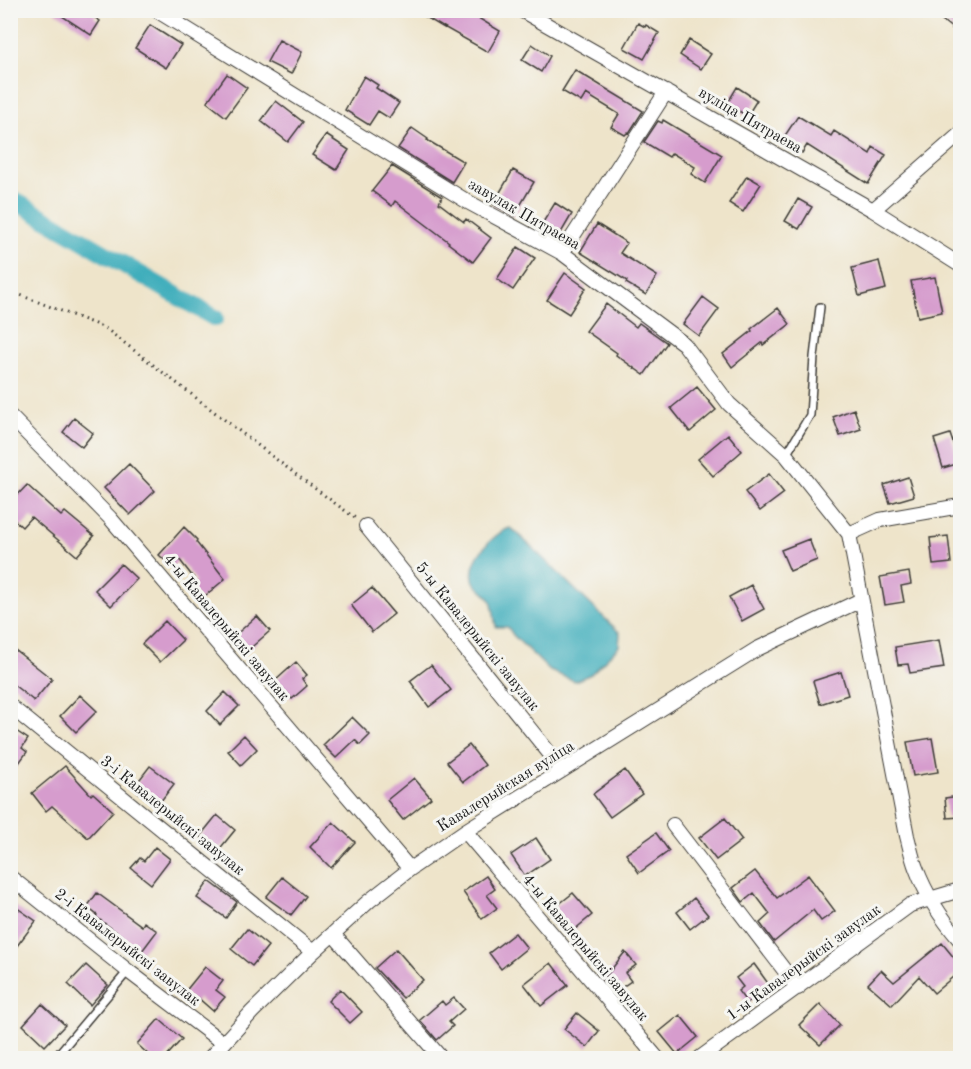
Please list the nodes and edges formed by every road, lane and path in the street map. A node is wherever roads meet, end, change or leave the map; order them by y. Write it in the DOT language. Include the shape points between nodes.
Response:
graph roads {
  1 [pos="156,10"];
  2 [pos="521,10"];
  3 [pos="666,92"];
  4 [pos="960,134"];
  5 [pos="873,210"];
  6 [pos="562,253"];
  7 [pos="960,265"];
  8 [pos="10,291"];
  9 [pos="820,307"];
  10 [pos="10,416"];
  11 [pos="786,455"];
  12 [pos="960,506"];
  13 [pos="366,526"];
  14 [pos="849,534"];
  15 [pos="861,600"];
  16 [pos="10,706"];
  17 [pos="562,770"];
  18 [pos="673,825"];
  19 [pos="465,831"];
  20 [pos="410,869"];
  21 [pos="10,878"];
  22 [pos="960,890"];
  23 [pos="929,898"];
  24 [pos="333,934"];
  25 [pos="960,940"];
  26 [pos="313,952"];
  27 [pos="128,971"];
  28 [pos="798,987"];
  29 [pos="223,1043"];
  30 [pos="213,1057"];
  31 [pos="55,1059"];
  32 [pos="441,1059"];
  33 [pos="657,1059"];
  34 [pos="700,1059"];
  1 -- 6 [label="street, завулак Пятраева" via="468,202"];
  2 -- 3 [label="street, вуліца Пятраева"];
  3 -- 5 [label="street, вуліца Пятраева"];
  3 -- 6 [label="street"];
  4 -- 5 [label="street"];
  5 -- 7 [label="street, вуліца Пятраева"];
  6 -- 11 [label="street, завулак Пятраева" via="684,344 729,404"];
  8 -- 13 [label="path" via="105,328"];
  9 -- 11 [label="lane" via="810,415"];
  10 -- 20 [label="street, 4-ы Кавалерыйскі завулак" via="110,518"];
  11 -- 14 [label="street, завулак Пятраева"];
  12 -- 14 [label="street" via="880,520"];
  13 -- 17 [label="street, 5-ы Кавалерыйскі завулак"];
  14 -- 15 [label="street"];
  15 -- 17 [label="street, Кавалерыйская вуліца" via="757,649"];
  15 -- 23 [label="street" via="907,836"];
  16 -- 26 [label="street, 3-і Кавалерыйскі завулак"];
  17 -- 19 [label="street, Кавалерыйская вуліца"];
  18 -- 28 [label="street"];
  19 -- 20 [label="street, Кавалерыйская вуліца"];
  19 -- 33 [label="street, 4-ы Кавалерыйскі завулак"];
  20 -- 24 [label="street, Кавалерыйская вуліца"];
  21 -- 27 [label="street, 2-і Кавалерыйскі завулак"];
  22 -- 23 [label="street, 1-ы Кавалерыйскі завулак"];
  23 -- 25 [label="street"];
  23 -- 28 [label="street, 1-ы Кавалерыйскі завулак" via="910,905"];
  24 -- 26 [label="street, Кавалерыйская вуліца"];
  24 -- 32 [label="street"];
  26 -- 29 [label="street, Кавалерыйская вуліца"];
  27 -- 29 [label="street, 2-і Кавалерыйскі завулак"];
  27 -- 31 [label="lane"];
  28 -- 34 [label="street, 1-ы Кавалерыйскі завулак"];
  29 -- 30 [label="street, Кавалерыйская вуліца"];
}
